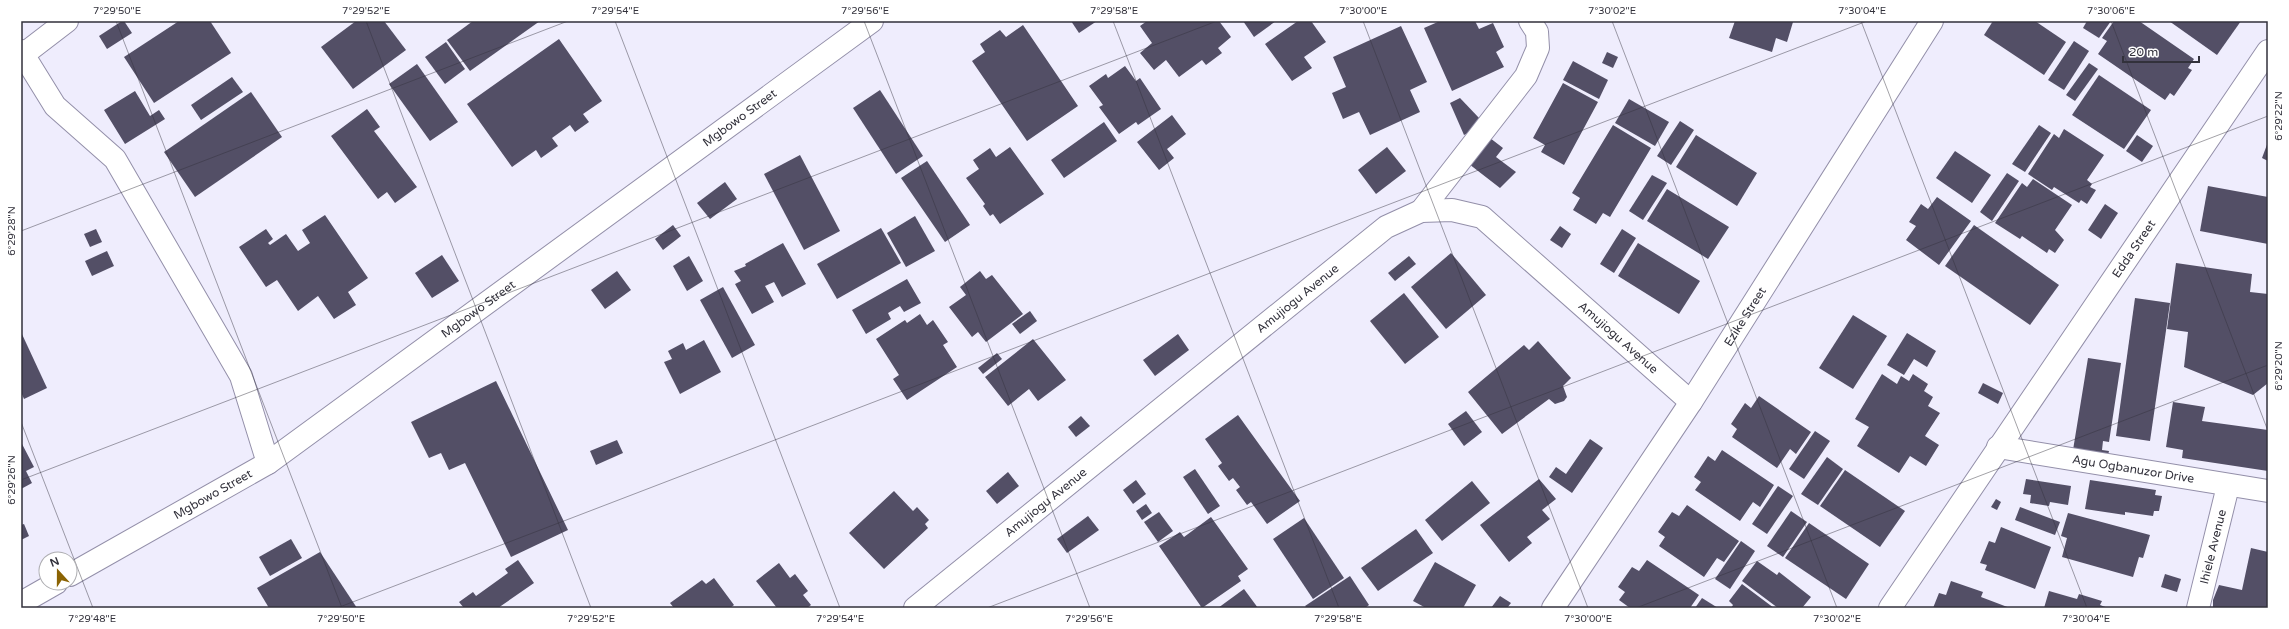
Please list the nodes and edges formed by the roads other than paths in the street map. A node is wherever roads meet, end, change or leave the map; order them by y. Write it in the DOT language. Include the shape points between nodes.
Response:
graph roads {
  1 [pos="67,21"];
  2 [pos="872,21"];
  3 [pos="1530,21"];
  4 [pos="1932,21"];
  5 [pos="2268,51"];
  6 [pos="23,52"];
  7 [pos="1421,211"];
  8 [pos="1691,402"];
  9 [pos="1998,447"];
  10 [pos="268,463"];
  11 [pos="2228,486"];
  12 [pos="2268,491"];
  13 [pos="78,570"];
  14 [pos="42,591"];
  15 [pos="21,603"];
  16 [pos="915,608"];
  17 [pos="1553,608"];
  18 [pos="1890,608"];
  19 [pos="2198,608"];
  1 -- 6 [label="street"];
  2 -- 10 [label="street, Mgbowo Street"];
  3 -- 7 [label="street" via="1537,32 1538,48 1526,76"];
  4 -- 8 [label="street, Ezike Street"];
  5 -- 9 [label="street, Edda Street"];
  6 -- 10 [label="street" via="55,106 115,159 241,376"];
  7 -- 8 [label="street, Amujiogu Avenue" via="1452,210 1482,217"];
  7 -- 16 [label="street, Amujiogu Avenue" via="1386,227"];
  8 -- 17 [label="street, Ezike Street"];
  9 -- 11 [label="street, Agu Ogbanuzor Drive"];
  9 -- 18 [label="street, Edda Street"];
  10 -- 13 [label="street, Mgbowo Street"];
  11 -- 12 [label="street, Agu Ogbanuzor Drive"];
  11 -- 19 [label="street, Ihiele Avenue"];
  14 -- 15 [label="street"];
}
